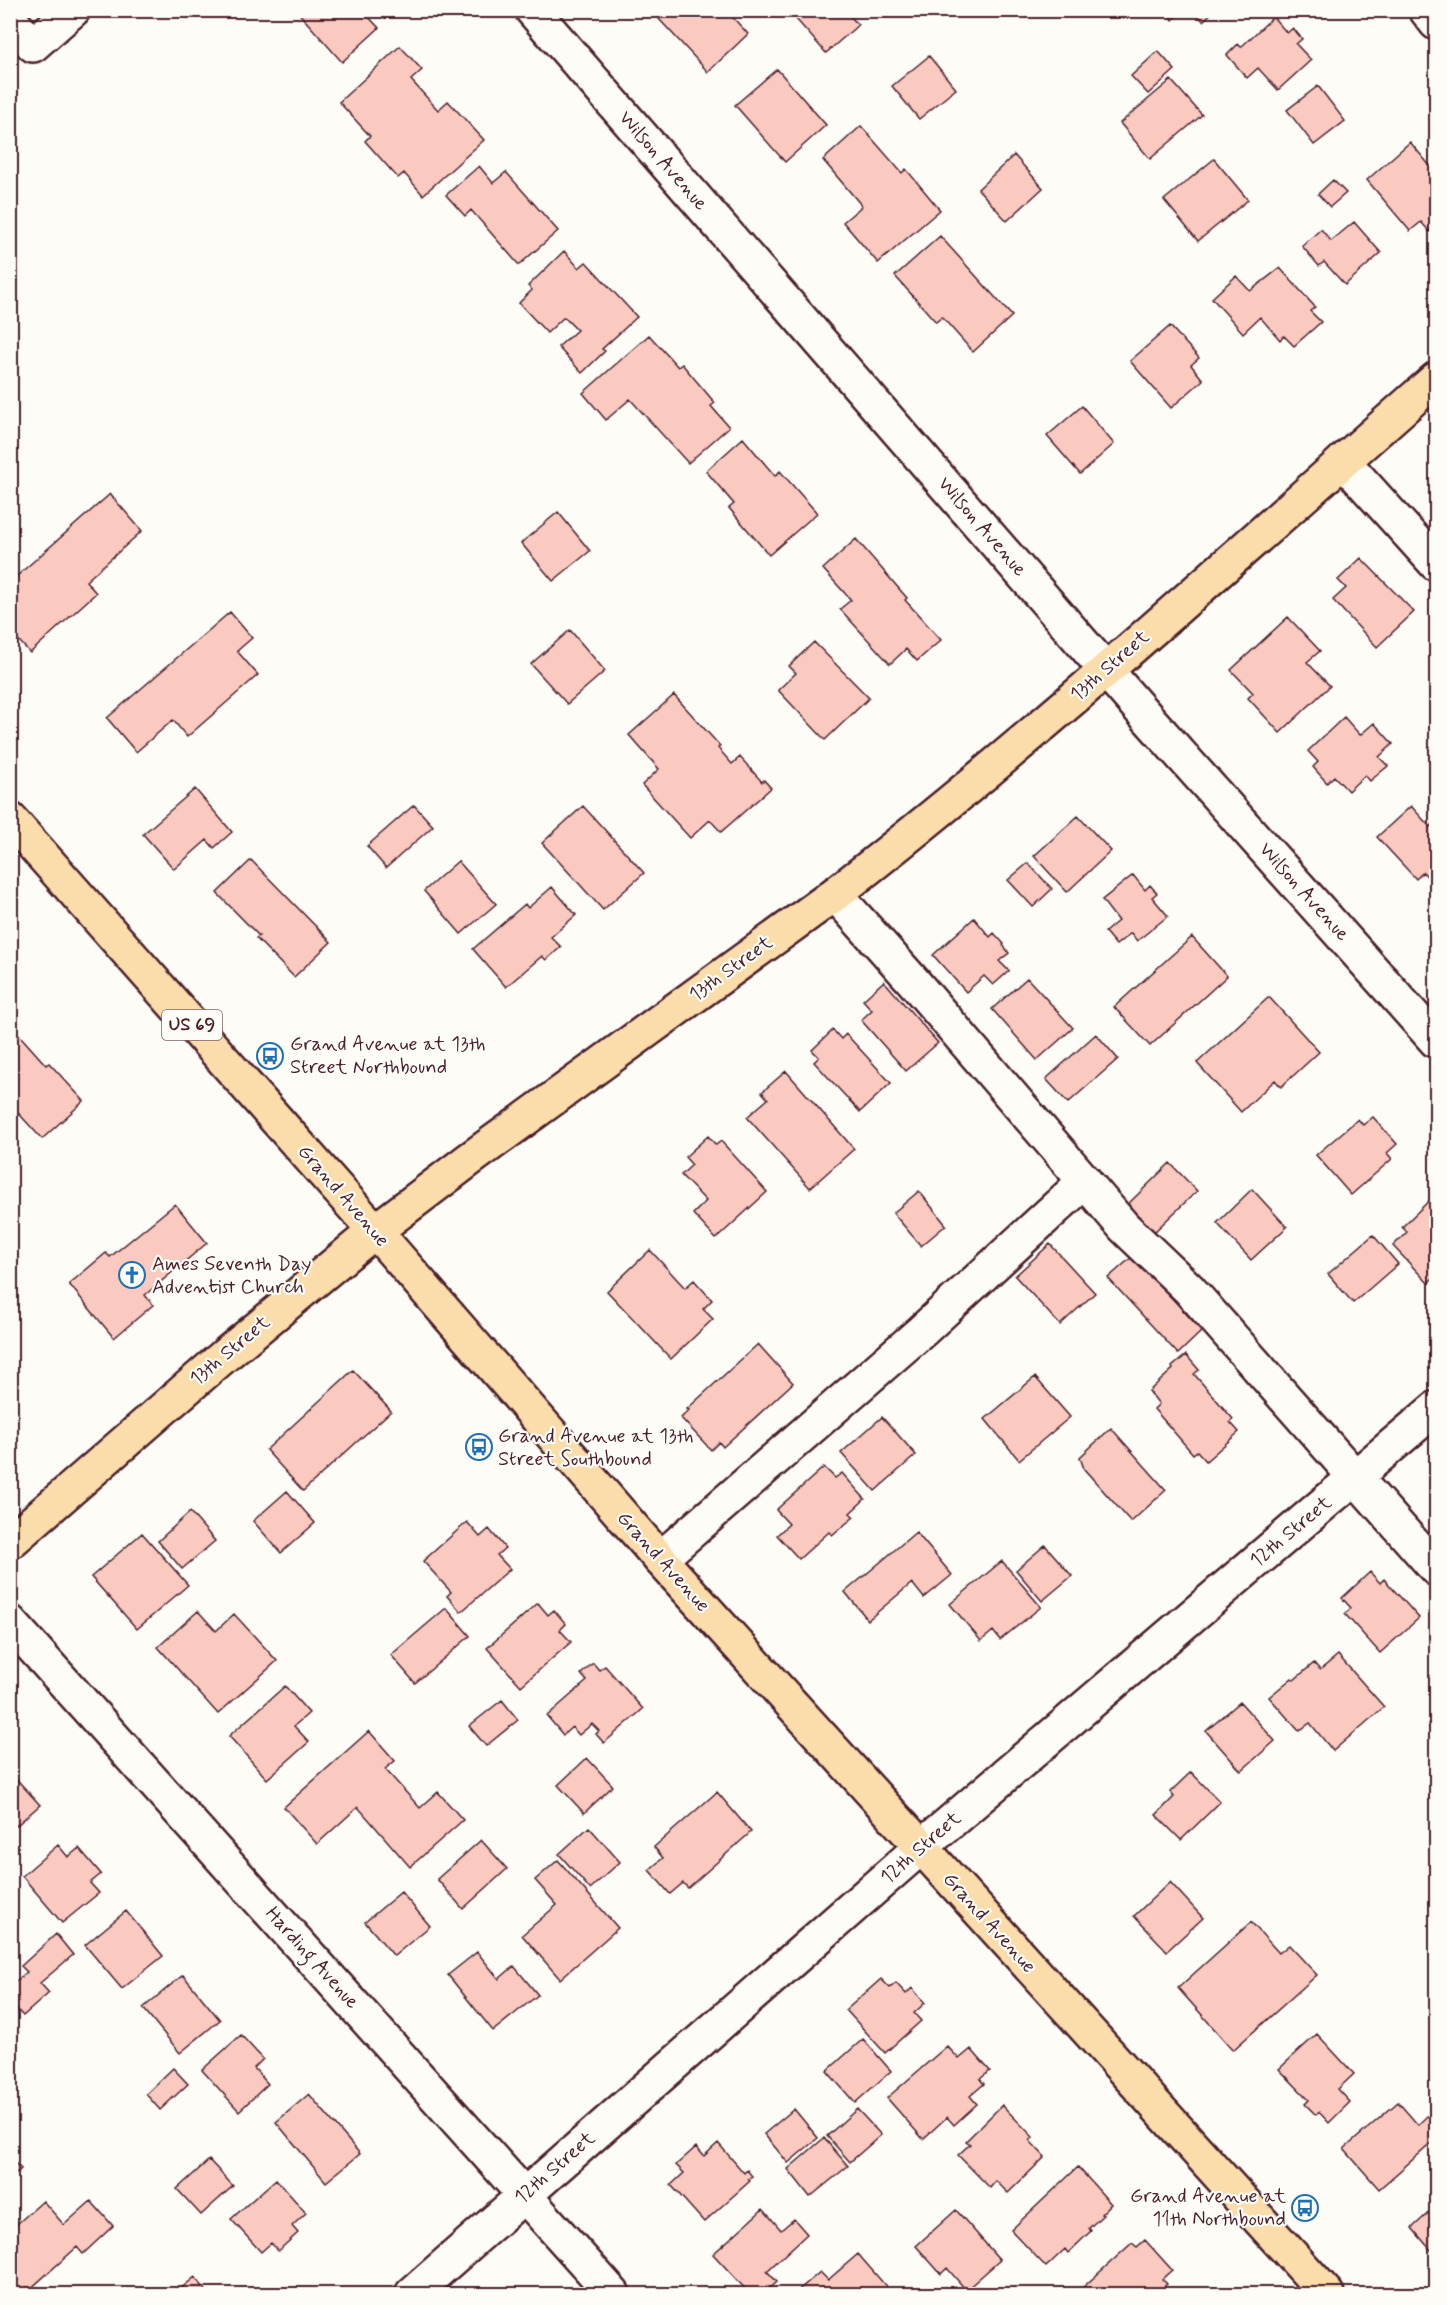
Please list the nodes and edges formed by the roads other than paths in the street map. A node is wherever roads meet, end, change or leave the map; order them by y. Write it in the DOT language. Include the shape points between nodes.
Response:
graph roads {
  1 [pos="72,10"];
  2 [pos="532,10"];
  3 [pos="1426,10"];
  4 [pos="10,20"];
  5 [pos="1437,23"];
  6 [pos="1437,379"];
  7 [pos="1343,461"];
  8 [pos="1437,564"];
  9 [pos="1105,669"];
  10 [pos="10,819"];
  11 [pos="835,894"];
  12 [pos="1437,1041"];
  13 [pos="1085,1181"];
  14 [pos="375,1231"];
  15 [pos="1437,1407"];
  16 [pos="1354,1478"];
  17 [pos="10,1542"];
  18 [pos="660,1559"];
  19 [pos="1437,1569"];
  20 [pos="10,1622"];
  21 [pos="920,1848"];
  22 [pos="525,2194"];
  23 [pos="412,2295"];
  24 [pos="613,2295"];
  25 [pos="1327,2295"];
  1 -- 4 [label="street" via="33,45"];
  2 -- 9 [label="street, Wilson Avenue"];
  3 -- 5 [label="street"];
  6 -- 7 [label="main road, 13th Street"];
  7 -- 8 [label="street"];
  7 -- 9 [label="main road, 13th Street"];
  9 -- 11 [label="main road, 13th Street"];
  9 -- 12 [label="street, Wilson Avenue"];
  10 -- 14 [label="main road, Grand Avenue / US 69"];
  11 -- 13 [label="street"];
  11 -- 14 [label="main road, 13th Street"];
  13 -- 16 [label="street" via="1124,1227 1189,1288"];
  13 -- 18 [label="street" via="922,1331"];
  14 -- 17 [label="main road, 13th Street"];
  14 -- 18 [label="main road, Grand Avenue"];
  15 -- 16 [label="street, 12th Street"];
  16 -- 19 [label="street"];
  16 -- 21 [label="street, 12th Street"];
  18 -- 21 [label="main road, Grand Avenue"];
  20 -- 22 [label="street, Harding Avenue"];
  21 -- 22 [label="street, 12th Street"];
  21 -- 25 [label="main road, Grand Avenue"];
  22 -- 23 [label="street, 12th Street"];
  22 -- 24 [label="street, Harding Avenue"];
}
